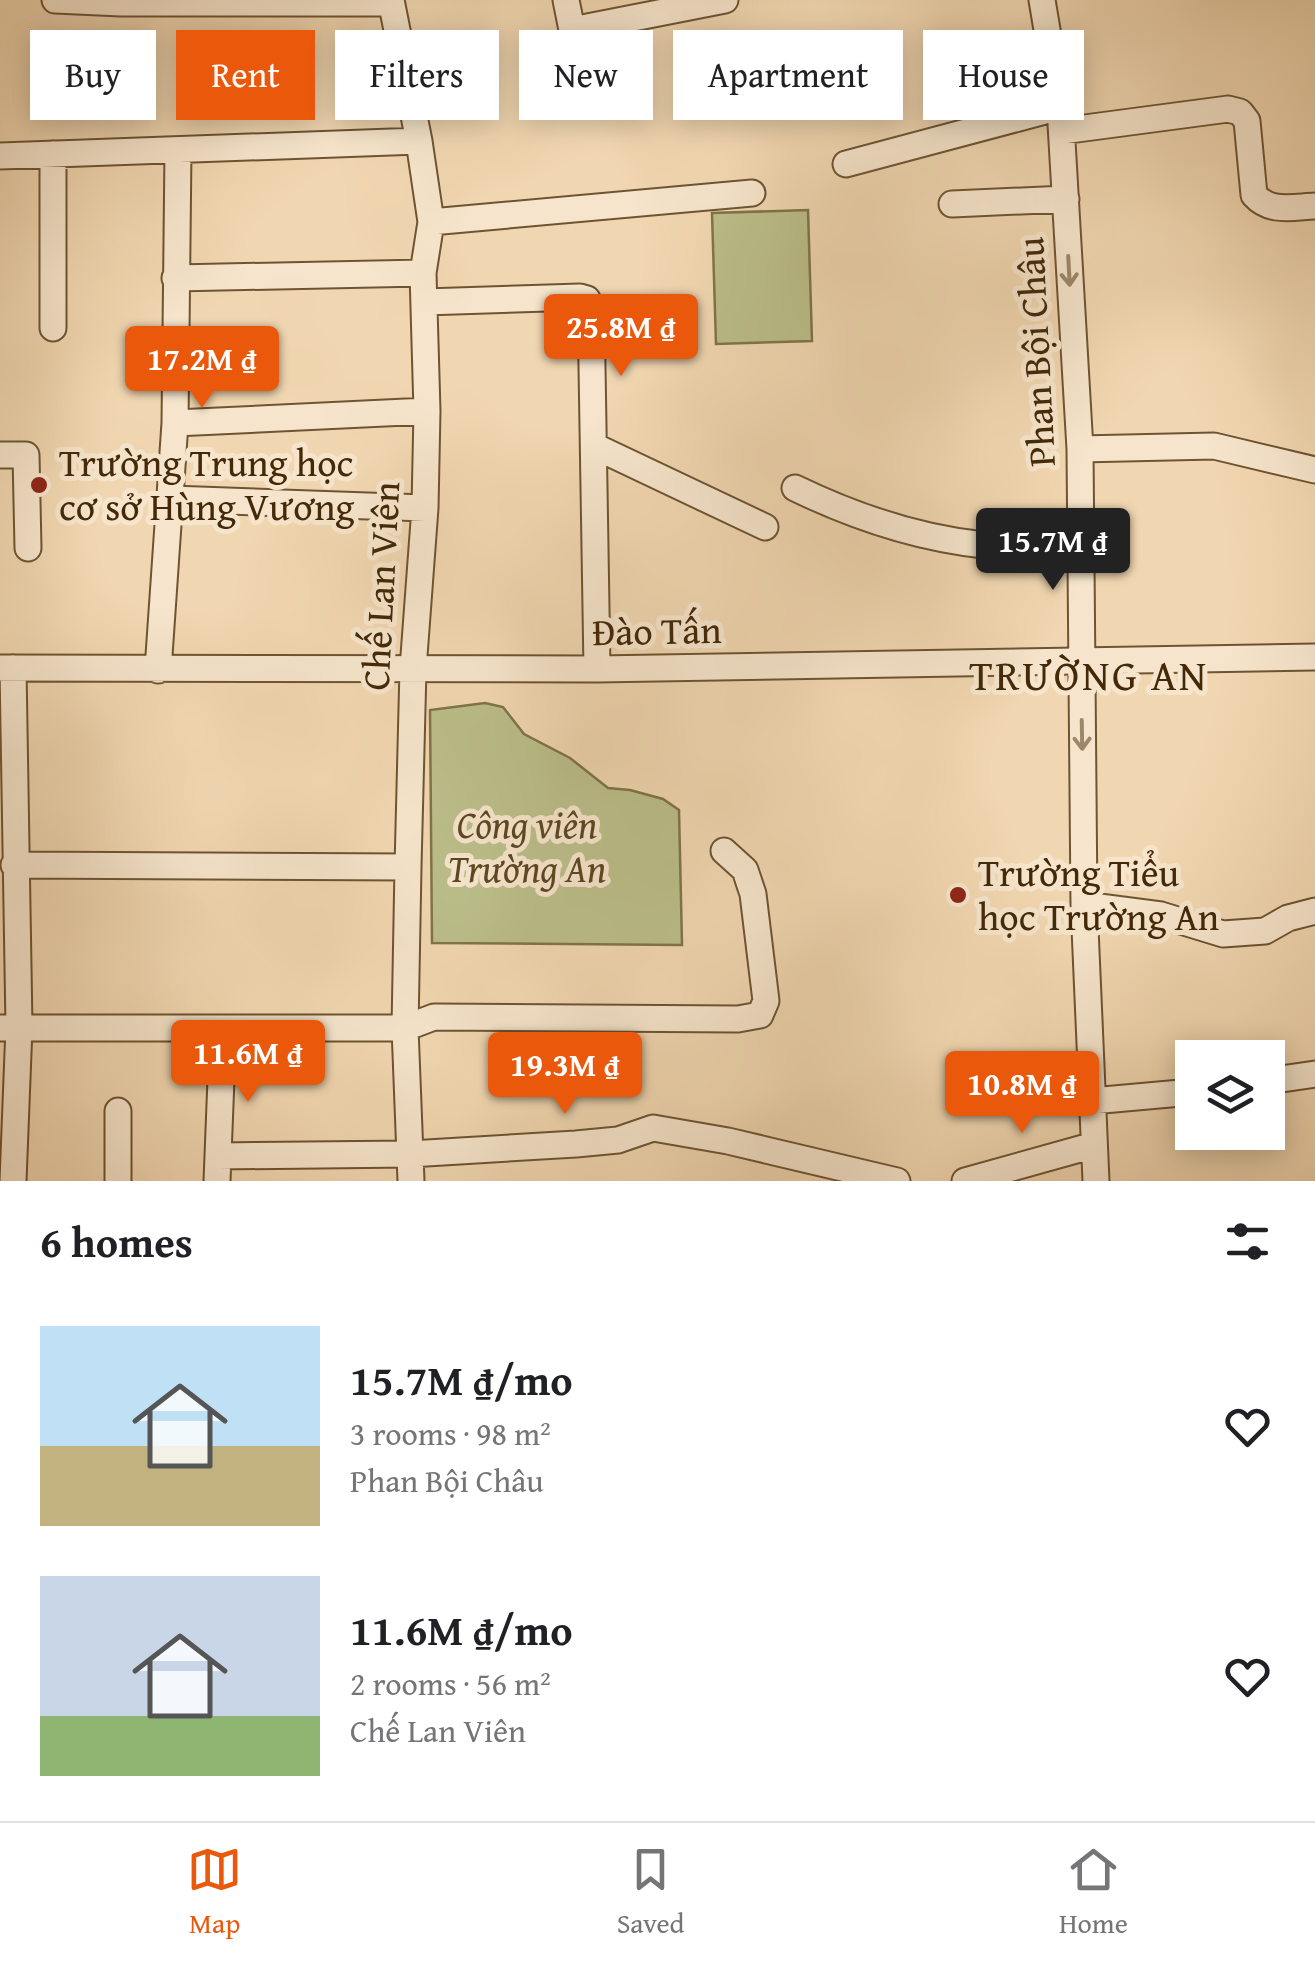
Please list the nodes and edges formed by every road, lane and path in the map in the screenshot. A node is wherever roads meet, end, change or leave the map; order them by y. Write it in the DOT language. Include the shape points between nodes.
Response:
graph roads {
  1 [pos="55,0"];
  2 [pos="566,0"];
  3 [pos="725,0"];
  4 [pos="1042,0"];
  5 [pos="121,2"];
  6 [pos="391,2"];
  7 [pos="1047,30"];
  8 [pos="1084,118"];
  9 [pos="1056,120"];
  10 [pos="1061,120"];
  11 [pos="419,142"];
  12 [pos="178,150"];
  13 [pos="53,154"];
  14 [pos="0,156"];
  15 [pos="846,164"];
  16 [pos="752,193"];
  17 [pos="1066,199"];
  18 [pos="952,204"];
  19 [pos="1315,206"];
  20 [pos="431,222"];
  21 [pos="422,273"];
  22 [pos="175,278"];
  23 [pos="424,302"];
  24 [pos="53,328"];
  25 [pos="427,411"];
  26 [pos="175,423"];
  27 [pos="594,446"];
  28 [pos="1080,449"];
  29 [pos="0,455"];
  30 [pos="1315,470"];
  31 [pos="795,488"];
  32 [pos="171,499"];
  33 [pos="425,508"];
  34 [pos="765,527"];
  35 [pos="1080,530"];
  36 [pos="28,548"];
  37 [pos="1315,657"];
  38 [pos="1082,661"];
  39 [pos="7,668"];
  40 [pos="158,670"];
  41 [pos="412,670"];
  42 [pos="598,670"];
  43 [pos="724,851"];
  44 [pos="14,865"];
  45 [pos="408,867"];
  46 [pos="1084,905"];
  47 [pos="1315,912"];
  48 [pos="10,1028"];
  49 [pos="223,1028"];
  50 [pos="405,1028"];
  51 [pos="1315,1074"];
  52 [pos="1285,1078"];
  53 [pos="1175,1094"];
  54 [pos="1092,1101"];
  55 [pos="118,1110"];
  56 [pos="1094,1145"];
  57 [pos="7,1147"];
  58 [pos="410,1154"];
  59 [pos="218,1168"];
  60 [pos="891,1180"];
  61 [pos="13,1181"];
  62 [pos="118,1181"];
  63 [pos="411,1181"];
  64 [pos="965,1181"];
  65 [pos="1096,1181"];
  1 -- 5 [label="street"];
  2 -- 3 [label="street" via="572,30"];
  4 -- 7 [label="street, Phan Bội Châu"];
  5 -- 6 [label="street"];
  6 -- 11 [label="street, Chế Lan Viên"];
  8 -- 19 [label="street" via="1240,112 1248,121 1254,195 1276,208"];
  9 -- 15 [label="street"];
  10 -- 17 [label="street, Phan Bội Châu"];
  11 -- 12 [label="street"];
  11 -- 20 [label="street, Chế Lan Viên"];
  12 -- 13 [label="street"];
  12 -- 22 [label="street"];
  13 -- 14 [label="street"];
  13 -- 24 [label="street"];
  16 -- 20 [label="street"];
  17 -- 18 [label="street"];
  17 -- 28 [label="street, Phan Bội Châu, one-way"];
  20 -- 21 [label="street, Chế Lan Viên"];
  21 -- 22 [label="street"];
  21 -- 23 [label="street, Chế Lan Viên"];
  22 -- 26 [label="street"];
  23 -- 25 [label="street, Chế Lan Viên"];
  23 -- 27 [label="street" via="588,299"];
  25 -- 26 [label="street"];
  25 -- 33 [label="street, Chế Lan Viên"];
  26 -- 32 [label="street"];
  27 -- 34 [label="street"];
  27 -- 42 [label="street"];
  28 -- 30 [label="street" via="1214,446"];
  28 -- 35 [label="street, Phan Bội Châu"];
  29 -- 36 [label="street" via="26,455"];
  31 -- 35 [label="street" via="880,524 964,543 984,545 1020,529"];
  32 -- 33 [label="street"];
  32 -- 40 [label="street"];
  33 -- 41 [label="street, Chế Lan Viên"];
  35 -- 38 [label="street, Phan Bội Châu"];
  37 -- 38 [label="street, Đào Tấn"];
  38 -- 42 [label="street, Đào Tấn"];
  38 -- 46 [label="street, Phan Bội Châu, one-way"];
  39 -- 40 [label="street, Đào Tấn"];
  39 -- 44 [label="street"];
  40 -- 41 [label="street, Đào Tấn"];
  41 -- 42 [label="street, Đào Tấn"];
  41 -- 45 [label="street, Chế Lan Viên"];
  43 -- 50 [label="street" via="745,870 753,894 766,1001 760,1015 434,1017"];
  44 -- 45 [label="street"];
  44 -- 48 [label="street"];
  45 -- 50 [label="street, Chế Lan Viên"];
  46 -- 47 [label="street" via="1162,915 1223,934 1266,930"];
  46 -- 54 [label="street, Phan Bội Châu"];
  48 -- 49 [label="street"];
  48 -- 57 [label="street"];
  49 -- 50 [label="street"];
  49 -- 59 [label="street"];
  50 -- 58 [label="street, Chế Lan Viên"];
  51 -- 52 [label="street"];
  53 -- 54 [label="street"];
  54 -- 56 [label="street, Phan Bội Châu"];
  55 -- 62 [label="street"];
  56 -- 64 [label="street"];
  56 -- 65 [label="street, Phan Bội Châu"];
  57 -- 61 [label="street"];
  58 -- 59 [label="street"];
  58 -- 60 [label="street" via="618,1140 652,1128"];
  58 -- 63 [label="street, Chế Lan Viên"];
}
